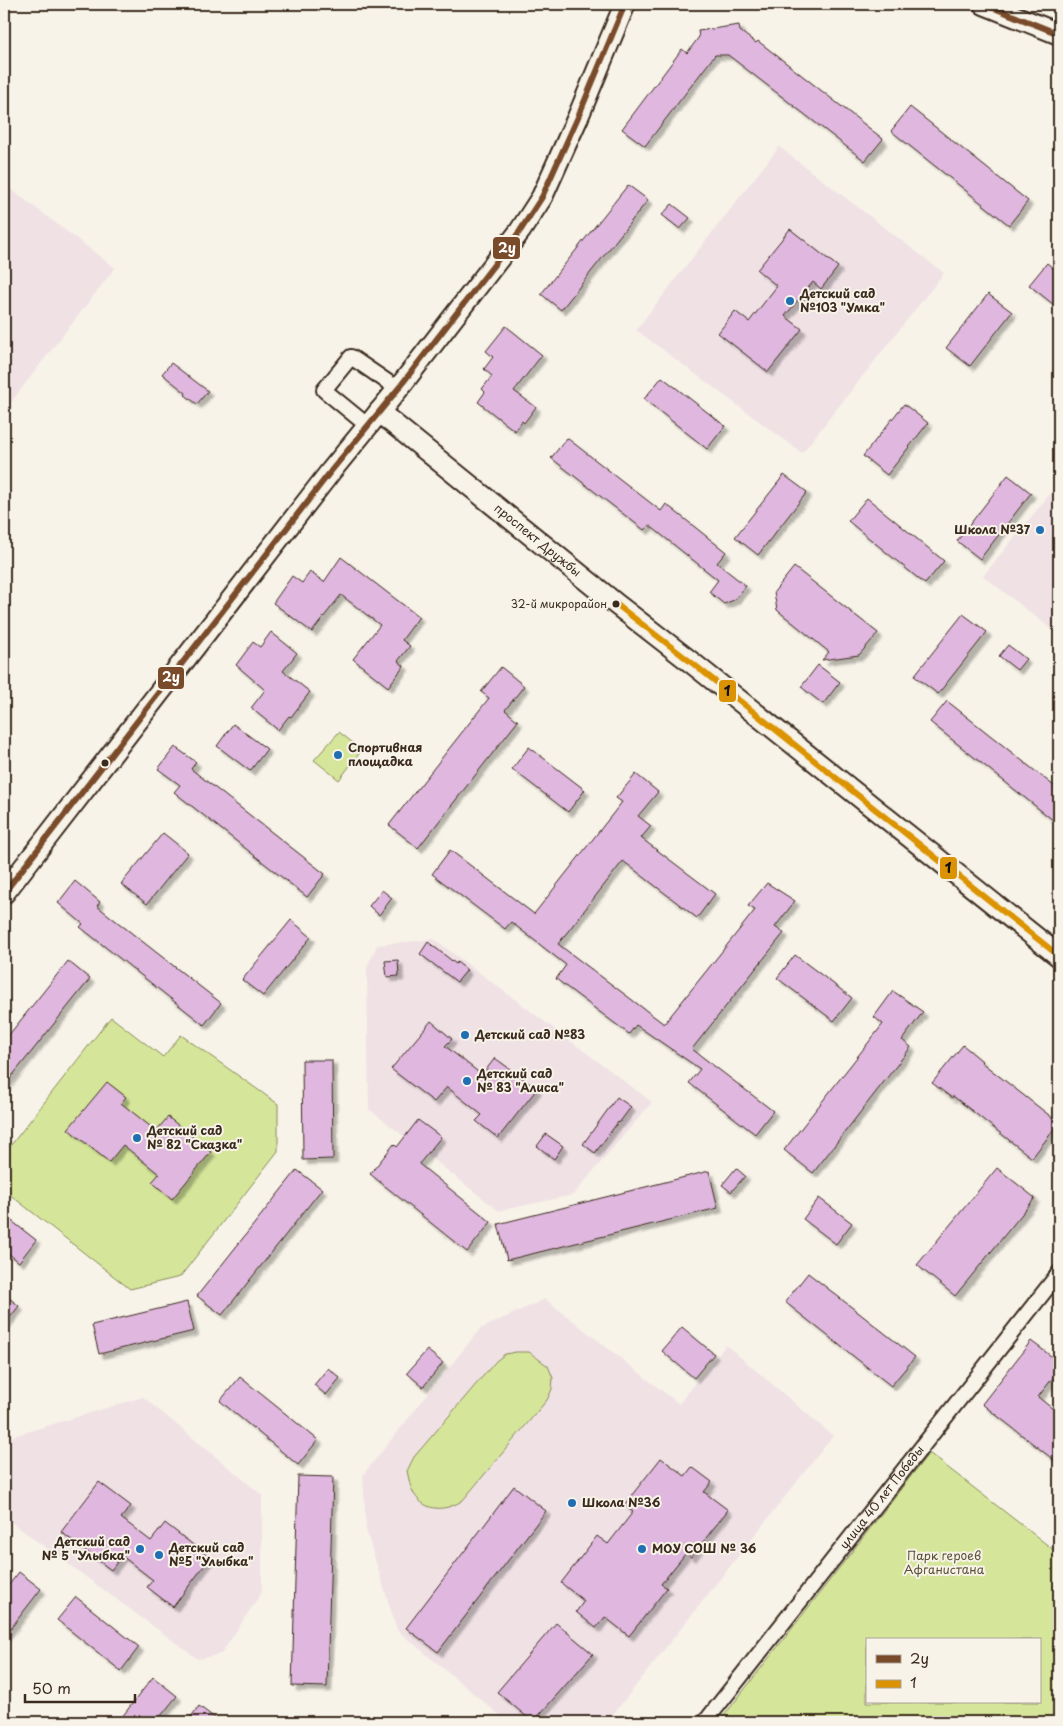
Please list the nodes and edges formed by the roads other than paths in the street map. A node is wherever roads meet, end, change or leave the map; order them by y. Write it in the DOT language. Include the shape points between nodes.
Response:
graph roads {
  1 [pos="625,4"];
  2 [pos="984,4"];
  3 [pos="1059,34"];
  4 [pos="398,389"];
  5 [pos="374,419"];
  6 [pos="4,893"];
  7 [pos="1059,956"];
  8 [pos="1059,1273"];
  9 [pos="705,1722"];
  1 -- 4 [label="street" via="542,197 520,231"];
  2 -- 3 [label="street"];
  4 -- 5 [label="street"];
  4 -- 5 [label="street" via="351,357 324,390"];
  5 -- 6 [label="street"];
  5 -- 7 [label="street, проспект Дружбы" via="696,666"];
  8 -- 9 [label="street, улица 40 лет Победы"];
}
